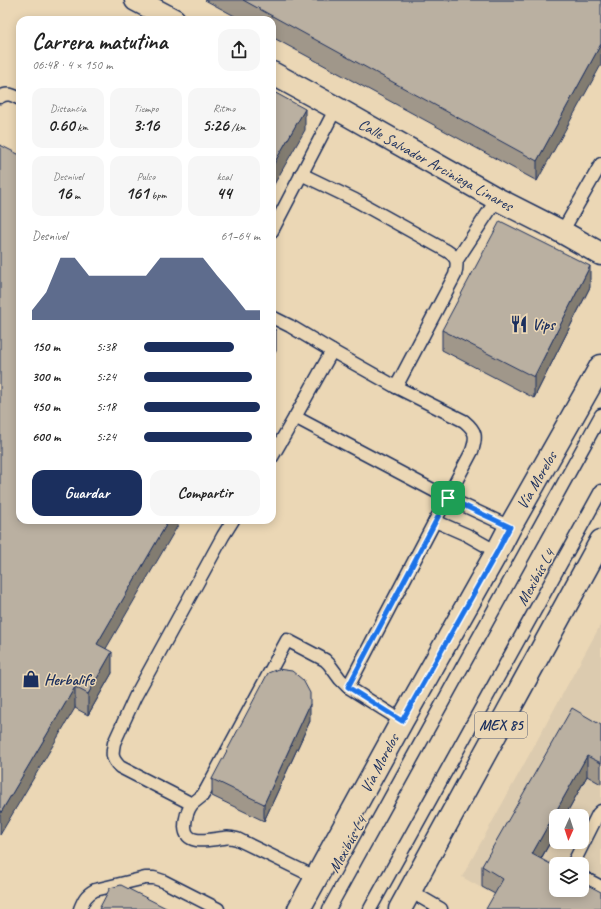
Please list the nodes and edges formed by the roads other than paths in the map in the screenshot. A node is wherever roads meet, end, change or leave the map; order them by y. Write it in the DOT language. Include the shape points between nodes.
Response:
graph roads {
  1 [pos="136,0"];
  2 [pos="160,16"];
  3 [pos="276,75"];
  4 [pos="0,97"];
  5 [pos="16,97"];
  6 [pos="336,108"];
  7 [pos="601,164"];
  8 [pos="301,174"];
  9 [pos="497,199"];
  10 [pos="276,223"];
  11 [pos="562,232"];
  12 [pos="601,254"];
  13 [pos="457,260"];
  14 [pos="276,319"];
  15 [pos="332,351"];
  16 [pos="601,366"];
  17 [pos="396,386"];
  18 [pos="601,415"];
  19 [pos="295,417"];
  20 [pos="276,451"];
  21 [pos="601,491"];
  22 [pos="448,498"];
  23 [pos="435,521"];
  24 [pos="230,524"];
  25 [pos="510,527"];
  26 [pos="601,541"];
  27 [pos="497,552"];
  28 [pos="348,687"];
  29 [pos="402,721"];
  30 [pos="192,804"];
  31 [pos="601,811"];
  32 [pos="576,857"];
  33 [pos="317,878"];
  34 [pos="589,881"];
  35 [pos="601,887"];
  36 [pos="405,900"];
  37 [pos="80,909"];
  38 [pos="218,909"];
  39 [pos="299,909"];
  40 [pos="329,909"];
  41 [pos="370,909"];
  42 [pos="441,909"];
  1 -- 2 [label="main road"];
  3 -- 6 [label="main road, Calle Salvador Arciniega Linares"];
  4 -- 5 [label="lane" via="9,94"];
  6 -- 8 [label="lane"];
  6 -- 9 [label="main road, Calle Salvador Arciniega Linares"];
  7 -- 11 [label="lane"];
  8 -- 10 [label="lane"];
  8 -- 13 [label="lane" via="355,200 448,251"];
  9 -- 11 [label="main road, Calle Salvador Arciniega Linares"];
  9 -- 13 [label="lane"];
  11 -- 12 [label="main road, Calle Salvador Arciniega Linares"];
  13 -- 17 [label="lane" via="455,275"];
  14 -- 15 [label="lane"];
  15 -- 17 [label="lane"];
  15 -- 19 [label="lane"];
  16 -- 25 [label="main road, Vía Morelos"];
  17 -- 22 [label="lane" via="464,421 475,435 472,451"];
  18 -- 40 [label="lane, Mexibús L4"];
  19 -- 20 [label="lane"];
  19 -- 22 [label="lane"];
  21 -- 41 [label="lane, Mexibús L4"];
  22 -- 23 [label="lane"];
  22 -- 25 [label="lane"];
  23 -- 27 [label="lane"];
  23 -- 28 [label="lane"];
  24 -- 30 [label="lane" via="135,697 113,749 113,757 120,767"];
  25 -- 27 [label="main road, Vía Morelos"];
  26 -- 36 [label="main road, MEX 85"];
  27 -- 29 [label="main road, Vía Morelos"];
  28 -- 29 [label="lane"];
  28 -- 30 [label="lane" via="325,660 287,640 206,790"];
  29 -- 33 [label="main road, Vía Morelos"];
  30 -- 33 [label="lane" via="187,812 185,832 192,839 237,839"];
  31 -- 32 [label="lane"];
  33 -- 39 [label="main road, Vía Morelos"];
  34 -- 35 [label="lane"];
  36 -- 42 [label="lane"];
  37 -- 38 [label="lane" via="85,897 95,890 154,878"];
}
